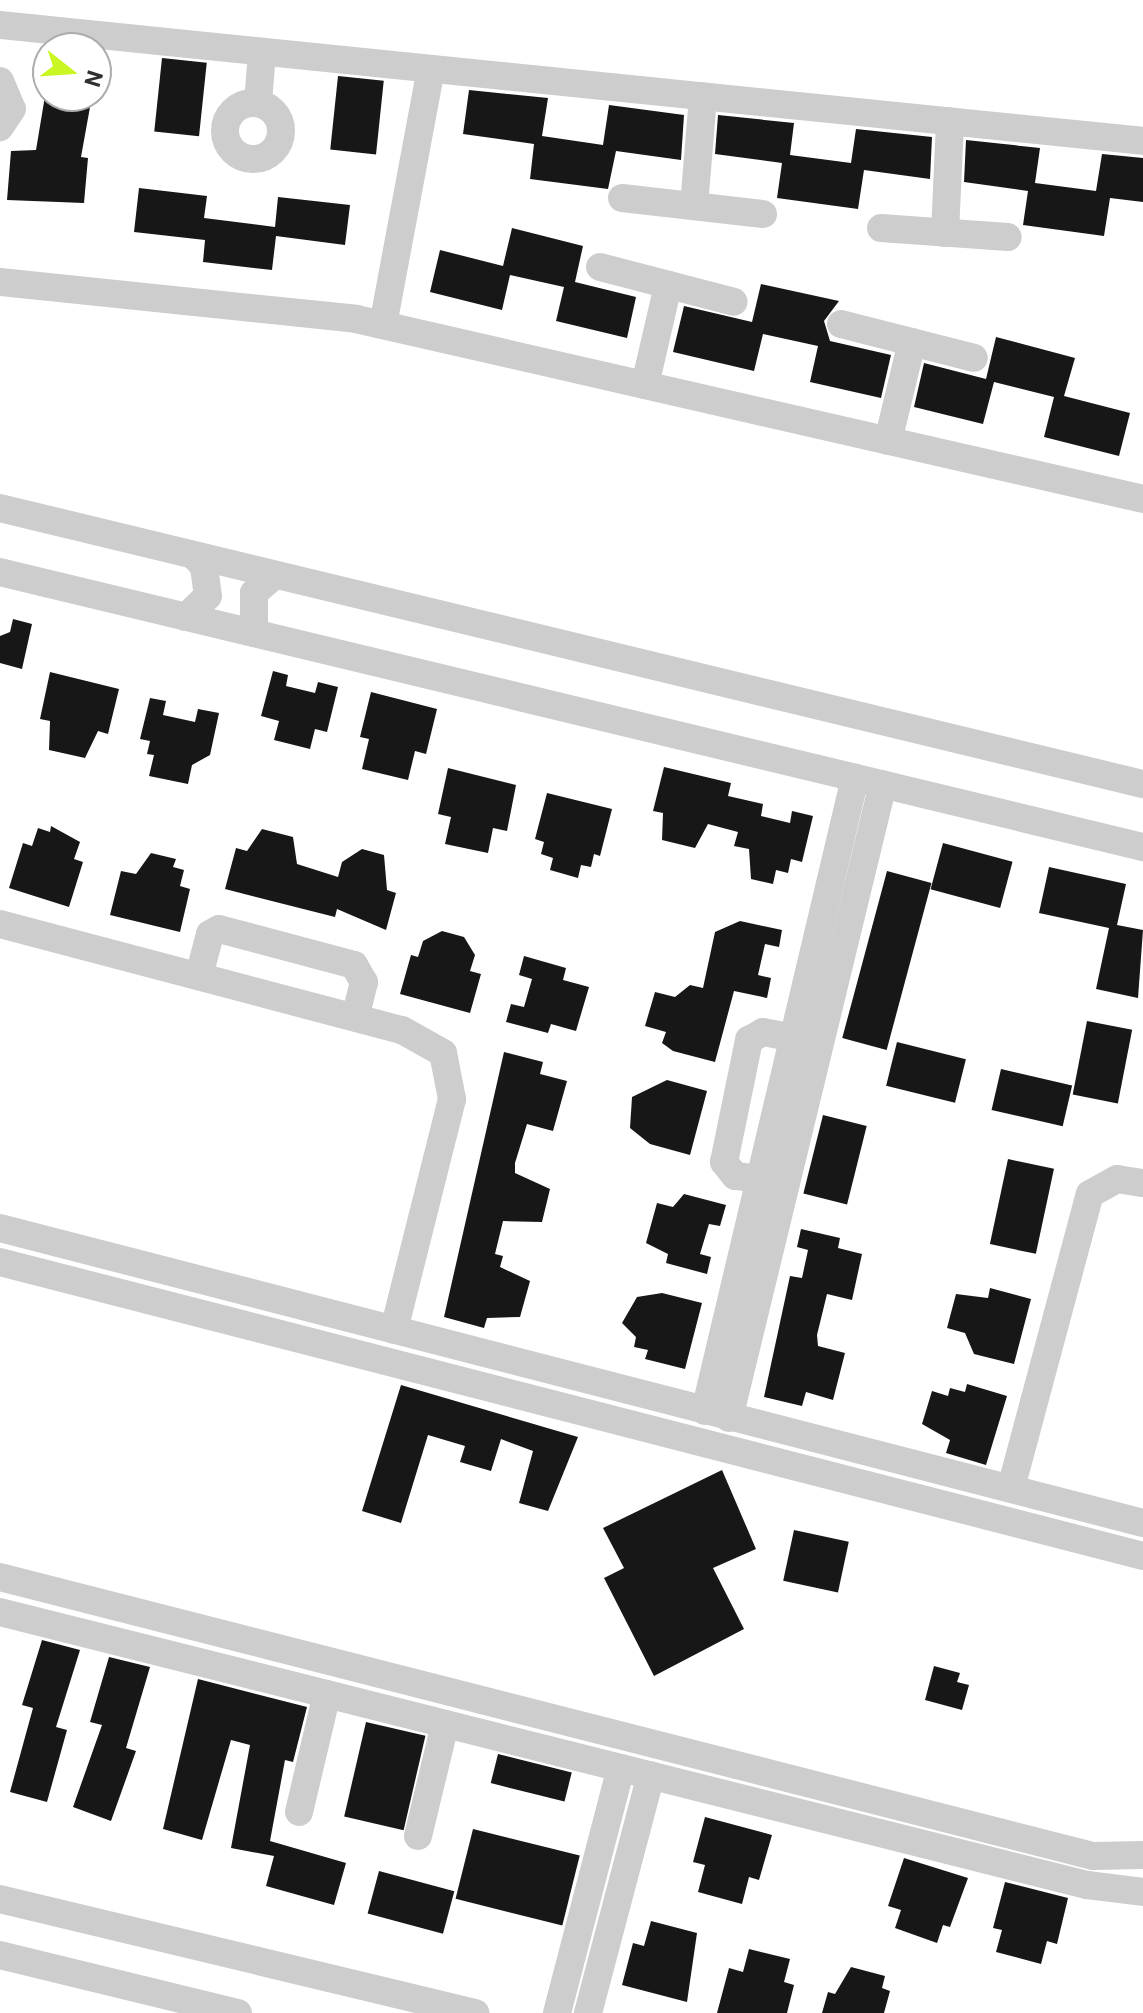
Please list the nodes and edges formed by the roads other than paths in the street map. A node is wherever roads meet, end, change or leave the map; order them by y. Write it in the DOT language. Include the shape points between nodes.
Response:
graph roads {
  1 [pos="0,25"];
  2 [pos="262,52"];
  3 [pos="431,69"];
  4 [pos="0,81"];
  5 [pos="703,96"];
  6 [pos="258,103"];
  7 [pos="950,121"];
  8 [pos="0,127"];
  9 [pos="1143,141"];
  10 [pos="622,198"];
  11 [pos="694,206"];
  12 [pos="763,214"];
  13 [pos="881,228"];
  14 [pos="945,233"];
  15 [pos="1008,237"];
  16 [pos="600,267"];
  17 [pos="0,282"];
  18 [pos="668,285"];
  19 [pos="734,302"];
  20 [pos="841,324"];
  21 [pos="383,325"];
  22 [pos="912,342"];
  23 [pos="974,358"];
  24 [pos="645,385"];
  25 [pos="888,441"];
  26 [pos="1143,499"];
  27 [pos="0,508"];
  28 [pos="193,555"];
  29 [pos="0,572"];
  30 [pos="275,575"];
  31 [pos="186,617"];
  32 [pos="254,633"];
  33 [pos="869,781"];
  34 [pos="1143,784"];
  35 [pos="1143,847"];
  36 [pos="0,924"];
  37 [pos="199,976"];
  38 [pos="355,1017"];
  39 [pos="794,1038"];
  40 [pos="760,1179"];
  41 [pos="1143,1183"];
  42 [pos="0,1228"];
  43 [pos="0,1262"];
  44 [pos="394,1330"];
  45 [pos="717,1414"];
  46 [pos="1011,1488"];
  47 [pos="1143,1523"];
  48 [pos="1143,1556"];
  49 [pos="0,1577"];
  50 [pos="2,1620"];
  51 [pos="403,1680"];
  52 [pos="327,1694"];
  53 [pos="395,1711"];
  54 [pos="445,1724"];
  55 [pos="621,1768"];
  56 [pos="651,1775"];
  57 [pos="881,1802"];
  58 [pos="299,1812"];
  59 [pos="875,1831"];
  60 [pos="418,1836"];
  61 [pos="1143,1855"];
  62 [pos="1143,1892"];
  63 [pos="0,1899"];
  64 [pos="0,1955"];
  65 [pos="238,2013"];
  66 [pos="476,2013"];
  67 [pos="557,2013"];
  68 [pos="588,2013"];
  1 -- 2 [label="street"];
  2 -- 3 [label="street"];
  2 -- 6 [label="street"];
  3 -- 5 [label="street"];
  3 -- 21 [label="street"];
  4 -- 8 [label="street" via="12,109"];
  5 -- 7 [label="street"];
  5 -- 11 [label="street"];
  7 -- 9 [label="street"];
  7 -- 14 [label="street"];
  10 -- 11 [label="street"];
  11 -- 12 [label="street"];
  13 -- 14 [label="street"];
  14 -- 15 [label="street"];
  16 -- 18 [label="street"];
  17 -- 21 [label="street"];
  18 -- 19 [label="street"];
  18 -- 24 [label="street"];
  20 -- 22 [label="street"];
  21 -- 24 [label="street"];
  22 -- 23 [label="street"];
  22 -- 25 [label="street"];
  24 -- 25 [label="street"];
  25 -- 26 [label="street"];
  27 -- 28 [label="street"];
  28 -- 30 [label="street"];
  28 -- 31 [label="street" via="204,566 208,596"];
  29 -- 31 [label="street"];
  30 -- 32 [label="street" via="254,593"];
  30 -- 34 [label="street"];
  31 -- 32 [label="street"];
  32 -- 33 [label="street"];
  33 -- 35 [label="street"];
  33 -- 39 [label="street"];
  33 -- 45 [label="street"];
  36 -- 37 [label="street"];
  37 -- 38 [label="street"];
  37 -- 38 [label="street" via="210,934 219,929 354,965 364,982"];
  38 -- 44 [label="street" via="425,1037 452,1075"];
  39 -- 40 [label="street"];
  39 -- 40 [label="street" via="754,1033 749,1040 724,1162 735,1176"];
  40 -- 45 [label="street"];
  41 -- 46 [label="street" via="1117,1179 1090,1194"];
  42 -- 44 [label="street"];
  43 -- 48 [label="street"];
  44 -- 45 [label="street"];
  45 -- 46 [label="street"];
  46 -- 47 [label="street"];
  49 -- 51 [label="street"];
  50 -- 52 [label="street"];
  51 -- 53 [label="street"];
  51 -- 57 [label="street"];
  52 -- 53 [label="street"];
  52 -- 58 [label="street"];
  53 -- 54 [label="street"];
  54 -- 55 [label="street"];
  54 -- 60 [label="street"];
  55 -- 56 [label="street"];
  55 -- 67 [label="street"];
  56 -- 59 [label="street"];
  56 -- 68 [label="street"];
  57 -- 59 [label="street"];
  57 -- 61 [label="street" via="1093,1856"];
  59 -- 62 [label="street"];
  63 -- 66 [label="street"];
  64 -- 65 [label="street"];
}
